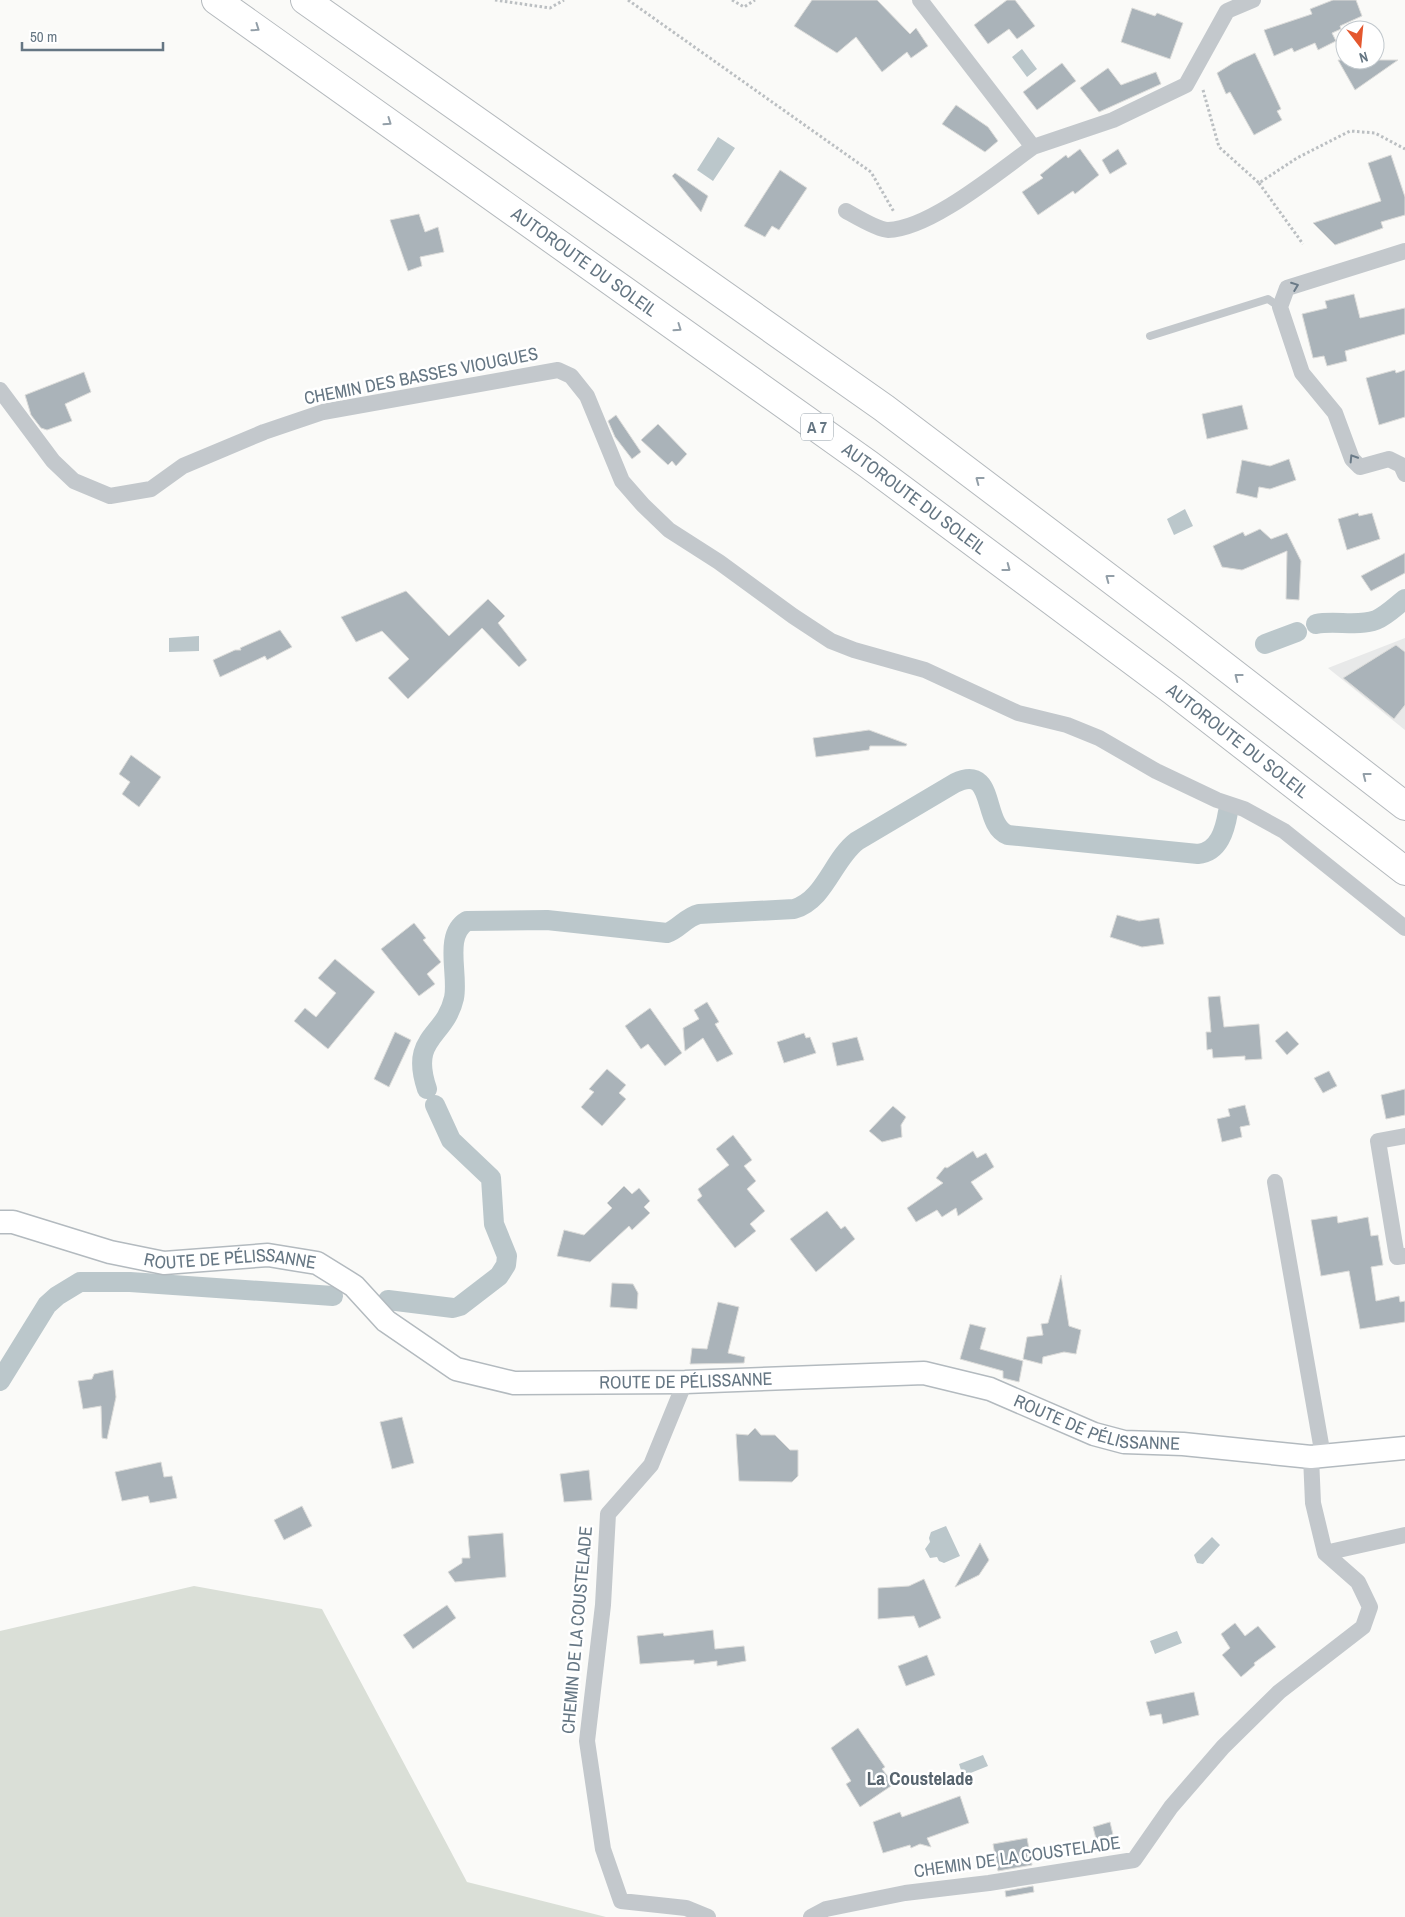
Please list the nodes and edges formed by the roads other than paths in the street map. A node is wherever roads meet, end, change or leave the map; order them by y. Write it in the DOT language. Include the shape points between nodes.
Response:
graph roads {
  1 [pos="216,0"];
  2 [pos="305,0"];
  3 [pos="920,0"];
  4 [pos="1253,0"];
  5 [pos="1033,147"];
  6 [pos="846,211"];
  7 [pos="1405,251"];
  8 [pos="1280,307"];
  9 [pos="1150,336"];
  10 [pos="0,390"];
  11 [pos="1405,474"];
  12 [pos="1405,806"];
  13 [pos="1405,871"];
  14 [pos="1405,928"];
  15 [pos="1405,1136"];
  16 [pos="1275,1182"];
  17 [pos="0,1222"];
  18 [pos="1405,1256"];
  19 [pos="685,1382"];
  20 [pos="1405,1448"];
  21 [pos="1317,1457"];
  22 [pos="1405,1535"];
  23 [pos="1325,1553"];
  24 [pos="708,1917"];
  25 [pos="811,1917"];
  1 -- 13 [label="highway, AUTOROUTE DU SOLEIL / A 7, one-way" via="868,464 1173,691"];
  12 -- 2 [label="highway, one-way" via="884,408"];
  3 -- 5 [label="street"];
  4 -- 5 [label="street" via="1227,12 1186,85 1113,120"];
  5 -- 6 [label="street" via="969,193 912,226 886,231"];
  8 -- 7 [label="street, one-way" via="1287,288"];
  8 -- 9 [label="lane" via="1268,298"];
  11 -- 8 [label="street, one-way" via="1401,465 1389,459 1360,468 1352,459 1335,413 1302,373"];
  10 -- 14 [label="street, CHEMIN DES BASSES VIOUGUES" via="74,482 110,496 151,489 183,466 264,432 323,412 558,370 570,376 587,396 622,481 643,505 669,530 801,621 854,650 925,670 1018,713 1067,725 1099,738 1156,771 1244,809 1284,831"];
  15 -- 18 [label="street" via="1378,1141 1397,1257"];
  16 -- 21 [label="street"];
  17 -- 19 [label="street, ROUTE DE PÉLISSANNE" via="13,1222 110,1252 164,1263 268,1255 317,1263 354,1286 386,1321 456,1369 514,1383"];
  19 -- 21 [label="street, ROUTE DE PÉLISSANNE" via="924,1373 990,1389 1094,1434 1124,1442 1183,1444"];
  19 -- 24 [label="street, CHEMIN DE LA COUSTELADE" via="651,1465 608,1514 603,1605 587,1741 602,1849 621,1901 686,1908"];
  20 -- 21 [label="street, ROUTE DE PÉLISSANNE"];
  21 -- 23 [label="street" via="1314,1502"];
  22 -- 23 [label="street"];
  23 -- 25 [label="street, CHEMIN DE LA COUSTELADE" via="1358,1582 1370,1607 1363,1627 1279,1692 1223,1747 1171,1808 1134,1860 905,1893 826,1909"];
}
